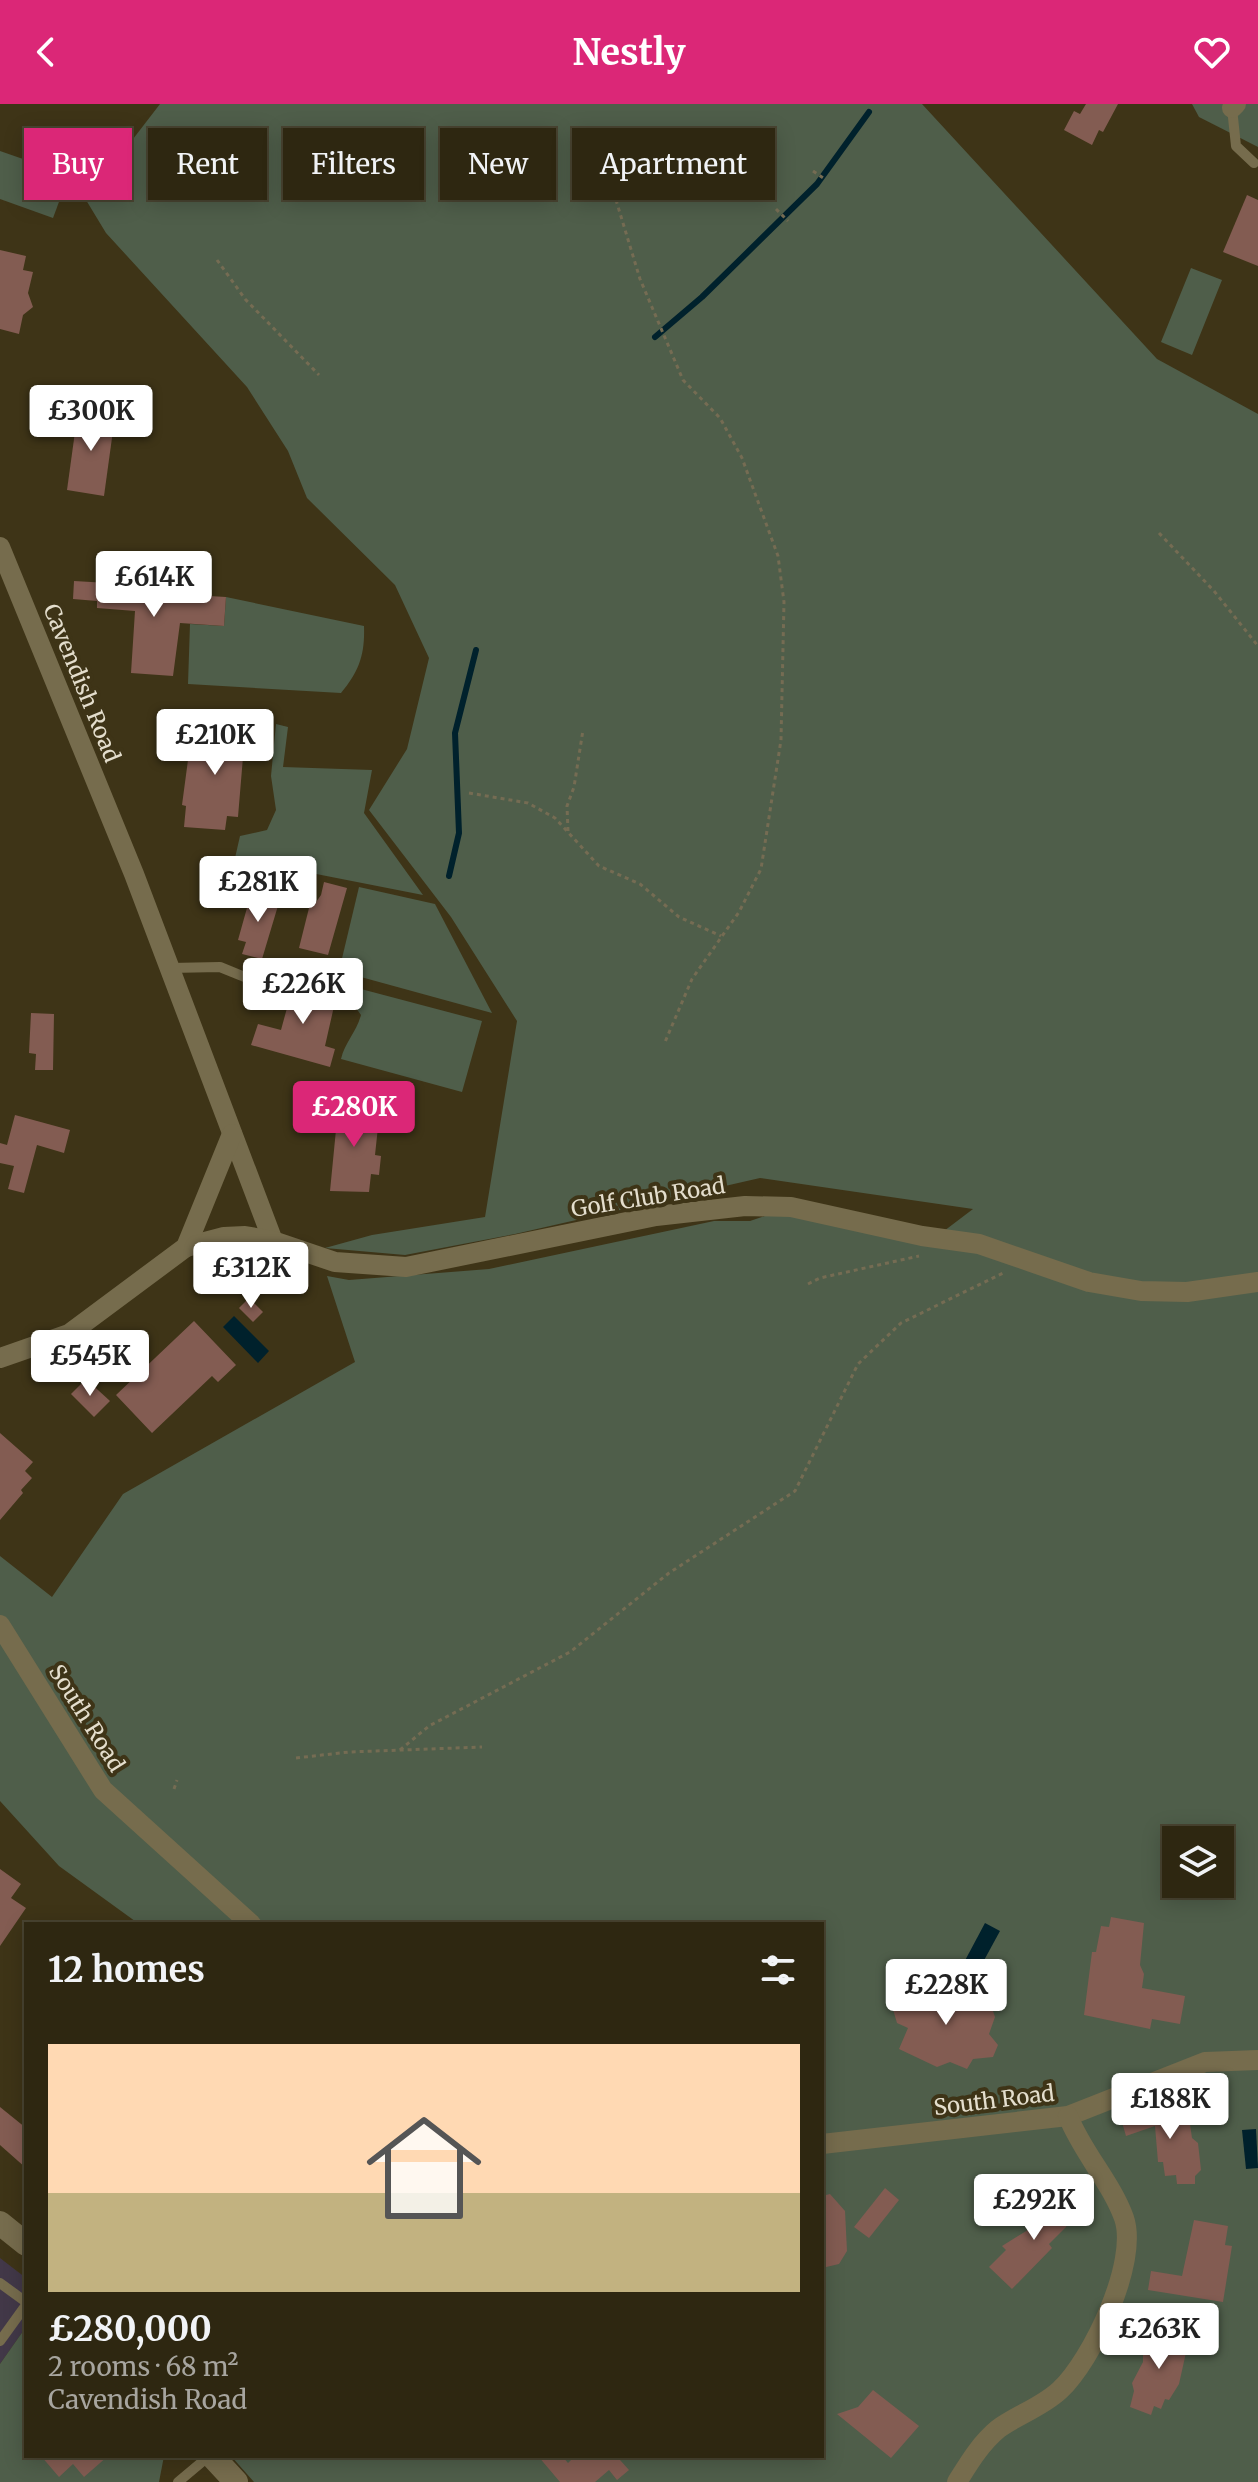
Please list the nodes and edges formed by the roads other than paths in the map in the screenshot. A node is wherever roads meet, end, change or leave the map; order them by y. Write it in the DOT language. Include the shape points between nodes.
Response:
graph roads {
  1 [pos="1234,106"];
  2 [pos="1254,163"];
  3 [pos="0,547"];
  4 [pos="170,968"];
  5 [pos="262,984"];
  6 [pos="232,1134"];
  7 [pos="273,1241"];
  8 [pos="186,1247"];
  9 [pos="1258,1282"];
  10 [pos="0,1358"];
  11 [pos="0,1625"];
  12 [pos="249,1922"];
  13 [pos="1258,2060"];
  14 [pos="1068,2116"];
  15 [pos="824,2144"];
  16 [pos="0,2223"];
  17 [pos="24,2242"];
  18 [pos="0,2283"];
  19 [pos="24,2302"];
  20 [pos="24,2307"];
  21 [pos="0,2341"];
  22 [pos="208,2458"];
  23 [pos="212,2458"];
  24 [pos="178,2482"];
  25 [pos="236,2482"];
  26 [pos="957,2482"];
  1 -- 2 [label="lane" via="1236,146"];
  3 -- 4 [label="street, Cavendish Road"];
  4 -- 5 [label="lane" via="220,967"];
  4 -- 6 [label="street, Cavendish Road"];
  6 -- 7 [label="street, Cavendish Road"];
  6 -- 8 [label="street"];
  7 -- 8 [label="street, Golf Club Road" via="224,1237"];
  7 -- 9 [label="street, Golf Club Road" via="335,1262 406,1267 656,1216 745,1206 791,1207 979,1244 1102,1285 1187,1292"];
  8 -- 10 [label="street" via="69,1334"];
  11 -- 12 [label="street, South Road" via="103,1790"];
  13 -- 14 [label="street, South Road" via="1205,2062"];
  14 -- 15 [label="street, South Road"];
  14 -- 26 [label="street" via="1124,2217 1127,2251 1121,2283 1072,2377 1056,2394 980,2445"];
  16 -- 17 [label="main road"];
  18 -- 19 [label="lane"];
  20 -- 21 [label="lane"];
  22 -- 24 [label="lane"];
  23 -- 25 [label="main road"];
}
